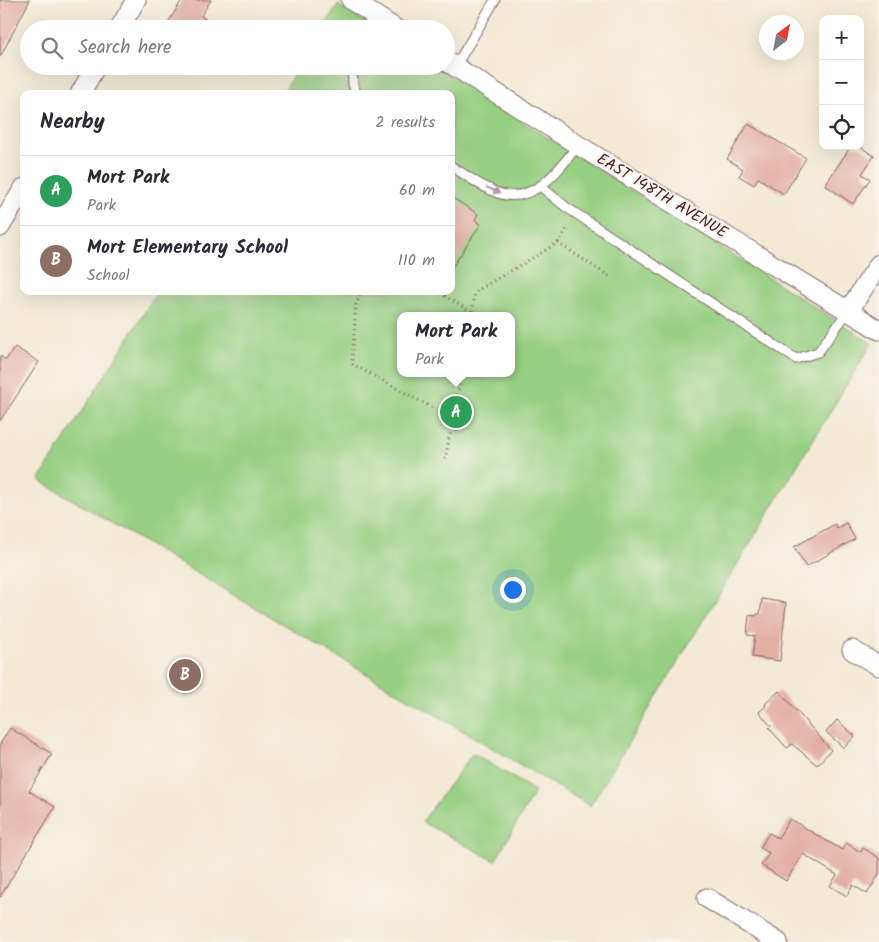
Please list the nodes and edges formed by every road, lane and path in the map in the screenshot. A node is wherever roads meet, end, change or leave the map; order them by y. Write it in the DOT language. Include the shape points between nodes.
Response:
graph roads {
  1 [pos="136,0"];
  2 [pos="351,0"];
  3 [pos="495,0"];
  4 [pos="124,20"];
  5 [pos="368,20"];
  6 [pos="455,58"];
  7 [pos="455,67"];
  8 [pos="91,75"];
  9 [pos="352,75"];
  10 [pos="82,90"];
  11 [pos="355,90"];
  12 [pos="578,145"];
  13 [pos="455,168"];
  14 [pos="540,186"];
  15 [pos="20,194"];
  16 [pos="0,227"];
  17 [pos="879,264"];
  18 [pos="610,277"];
  19 [pos="361,295"];
  20 [pos="442,295"];
  21 [pos="849,310"];
  22 [pos="469,312"];
  23 [pos="472,312"];
  24 [pos="879,330"];
  25 [pos="461,377"];
  26 [pos="455,412"];
  27 [pos="445,459"];
  28 [pos="852,650"];
  29 [pos="879,666"];
  30 [pos="707,898"];
  31 [pos="778,942"];
  1 -- 4 [label="street"];
  2 -- 5 [label="street"];
  3 -- 6 [label="lane"];
  7 -- 12 [label="street, EAST 148TH AVENUE"];
  8 -- 10 [label="street"];
  9 -- 11 [label="lane"];
  12 -- 14 [label="lane" via="560,169"];
  12 -- 21 [label="street, EAST 148TH AVENUE"];
  13 -- 14 [label="lane, one-way" via="492,191 503,194 518,196"];
  14 -- 21 [label="lane" via="566,207 796,359 818,352"];
  15 -- 16 [label="street"];
  17 -- 21 [label="street"];
  18 -- 23 [label="path" via="558,243 478,290"];
  19 -- 26 [label="path" via="356,304 352,364 433,408"];
  20 -- 22 [label="path"];
  21 -- 24 [label="street, EAST 148TH AVENUE"];
  25 -- 26 [label="path"];
  26 -- 27 [label="path"];
  28 -- 29 [label="street"];
  30 -- 31 [label="street"];
}
